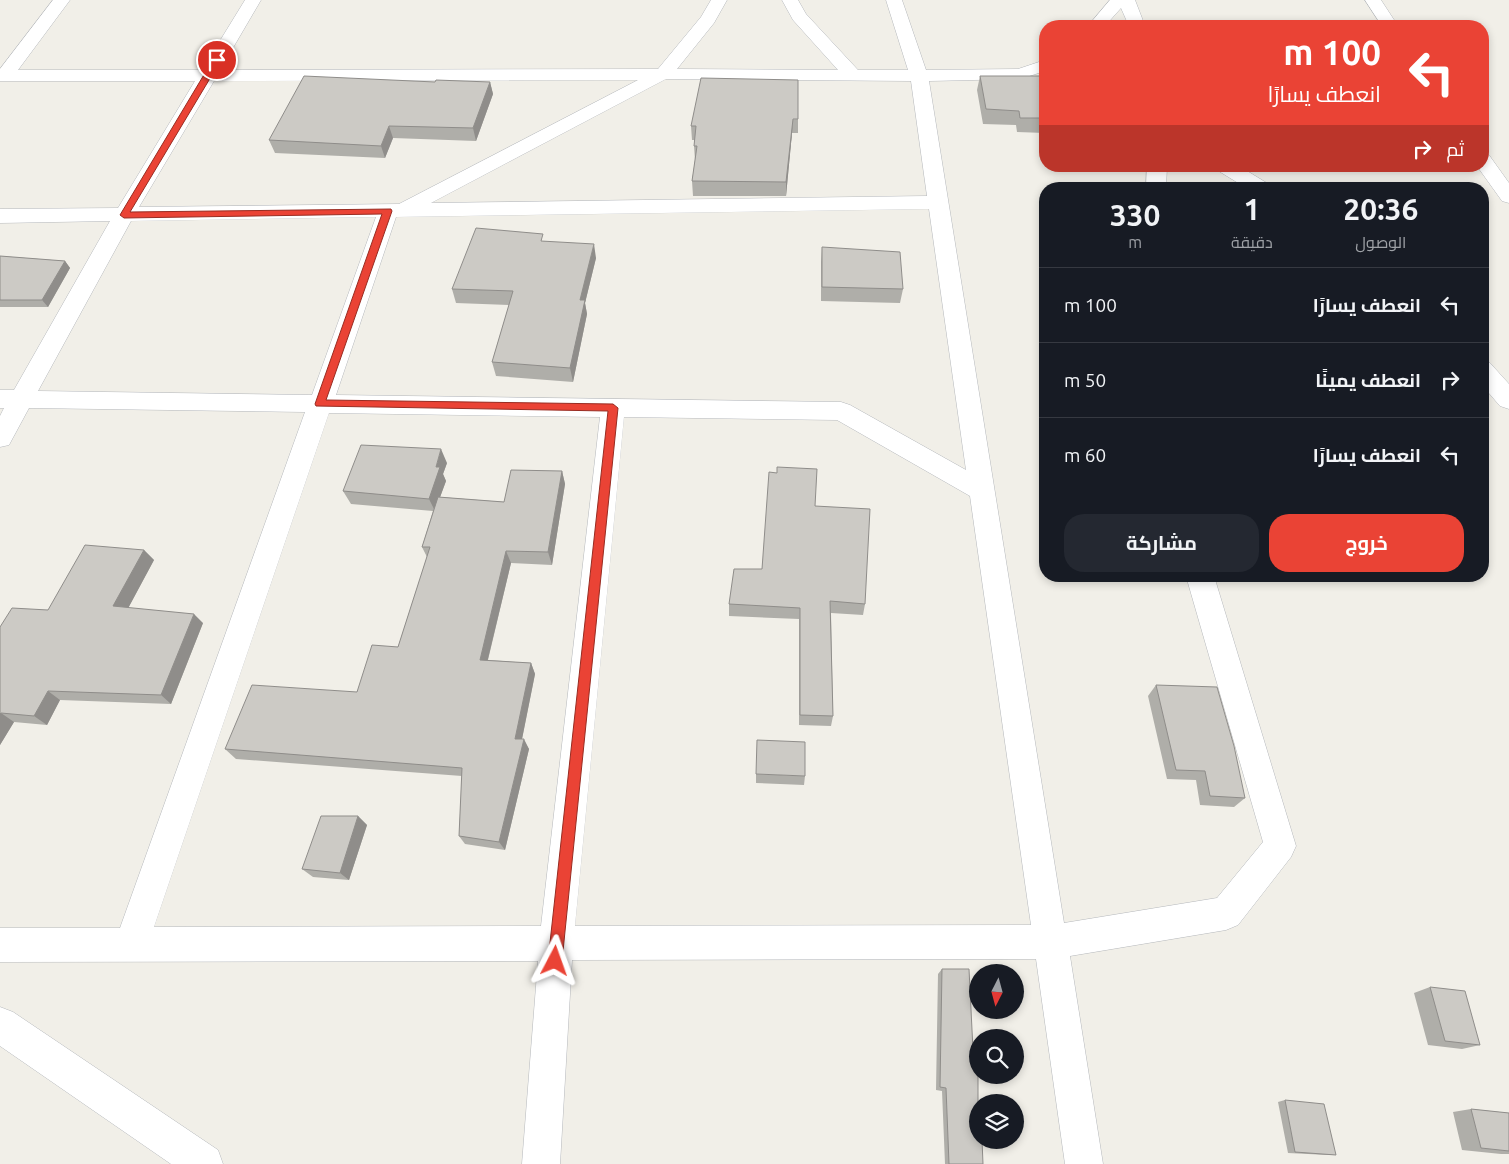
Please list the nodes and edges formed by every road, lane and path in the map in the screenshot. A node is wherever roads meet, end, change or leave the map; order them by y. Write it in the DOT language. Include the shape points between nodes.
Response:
graph roads {
  1 [pos="62,0"];
  2 [pos="253,0"];
  3 [pos="720,0"];
  4 [pos="790,0"];
  5 [pos="894,0"];
  6 [pos="1119,0"];
  7 [pos="1127,0"];
  8 [pos="1373,0"];
  9 [pos="1101,20"];
  10 [pos="1135,20"];
  11 [pos="1386,20"];
  12 [pos="1039,67"];
  13 [pos="663,74"];
  14 [pos="208,75"];
  15 [pos="2,76"];
  16 [pos="853,76"];
  17 [pos="919,76"];
  18 [pos="1489,169"];
  19 [pos="1234,172"];
  20 [pos="1251,182"];
  21 [pos="1509,197"];
  22 [pos="938,202"];
  23 [pos="394,211"];
  24 [pos="124,215"];
  25 [pos="0,216"];
  26 [pos="1489,377"];
  27 [pos="11,399"];
  28 [pos="1509,400"];
  29 [pos="320,404"];
  30 [pos="613,408"];
  31 [pos="0,438"];
  32 [pos="982,491"];
  33 [pos="1202,582"];
  34 [pos="1050,942"];
  35 [pos="556,943"];
  36 [pos="0,944"];
  37 [pos="131,944"];
  38 [pos="0,1025"];
  39 [pos="204,1164"];
  40 [pos="541,1164"];
  41 [pos="1084,1164"];
  1 -- 15 [label="street"];
  2 -- 14 [label="street"];
  3 -- 13 [label="street"];
  4 -- 16 [label="street" via="799,16"];
  5 -- 17 [label="street"];
  6 -- 9 [label="street"];
  7 -- 10 [label="street"];
  8 -- 11 [label="street"];
  12 -- 17 [label="street" via="1020,74"];
  13 -- 14 [label="street"];
  13 -- 16 [label="street"];
  13 -- 23 [label="street"];
  14 -- 15 [label="street"];
  14 -- 24 [label="street"];
  16 -- 17 [label="street"];
  17 -- 22 [label="street"];
  18 -- 21 [label="street"];
  19 -- 20 [label="street"];
  22 -- 23 [label="street"];
  22 -- 32 [label="street"];
  23 -- 24 [label="street"];
  23 -- 29 [label="street"];
  24 -- 25 [label="street"];
  24 -- 27 [label="street"];
  26 -- 28 [label="street"];
  27 -- 29 [label="street"];
  27 -- 31 [label="street"];
  29 -- 30 [label="street"];
  29 -- 37 [label="street"];
  30 -- 32 [label="street" via="841,411"];
  30 -- 35 [label="street"];
  32 -- 34 [label="street"];
  33 -- 34 [label="street" via="1280,846 1226,913"];
  34 -- 35 [label="street"];
  34 -- 41 [label="street"];
  35 -- 37 [label="street"];
  35 -- 40 [label="street"];
  36 -- 37 [label="street"];
  38 -- 39 [label="street"];
}
